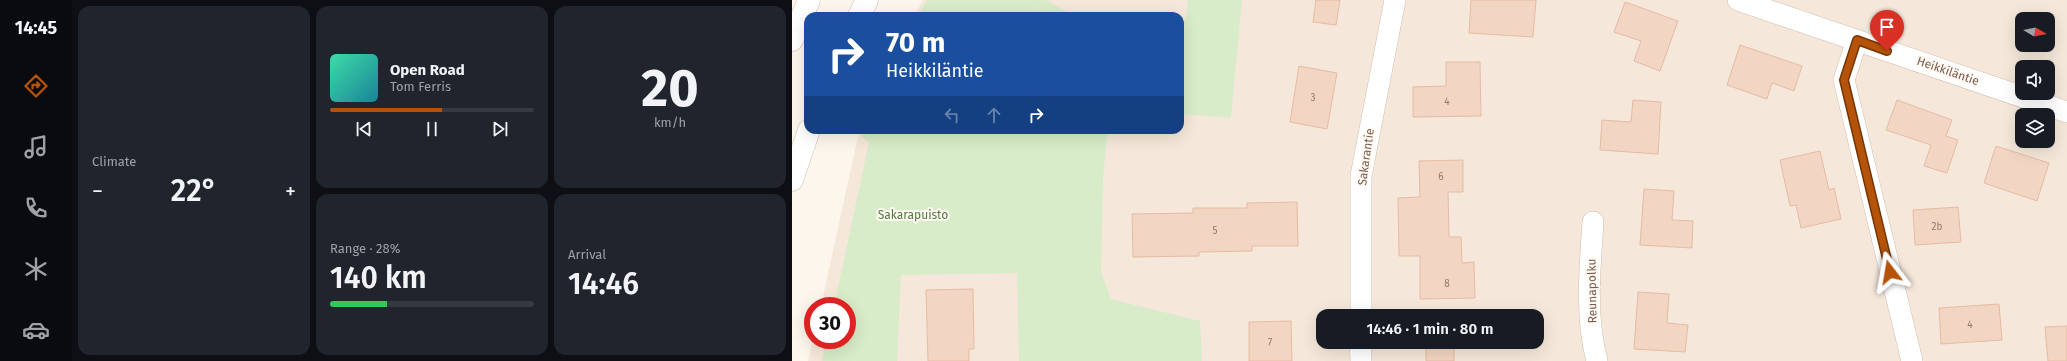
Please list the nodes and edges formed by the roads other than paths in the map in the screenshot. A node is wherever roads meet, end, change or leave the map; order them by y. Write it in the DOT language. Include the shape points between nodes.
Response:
graph roads {
  1 [pos="809,0"];
  2 [pos="866,0"];
  3 [pos="1395,0"];
  4 [pos="1738,0"];
  5 [pos="861,12"];
  6 [pos="792,40"];
  7 [pos="1857,40"];
  8 [pos="2067,112"];
  9 [pos="808,134"];
  10 [pos="792,180"];
  11 [pos="1593,222"];
  12 [pos="1361,309"];
  13 [pos="1360,349"];
  14 [pos="1361,361"];
  15 [pos="1597,361"];
  16 [pos="1912,361"];
  1 -- 6 [label="main road"];
  2 -- 5 [label="main road"];
  3 -- 12 [label="street, Sakarantie" via="1361,176"];
  4 -- 7 [label="street, Heikkiläntie"];
  7 -- 8 [label="street, Heikkiläntie"];
  7 -- 16 [label="street" via="1844,80"];
  9 -- 10 [label="main road"];
  11 -- 15 [label="street, Reunapolku" via="1589,281"];
  13 -- 14 [label="street"];
}
